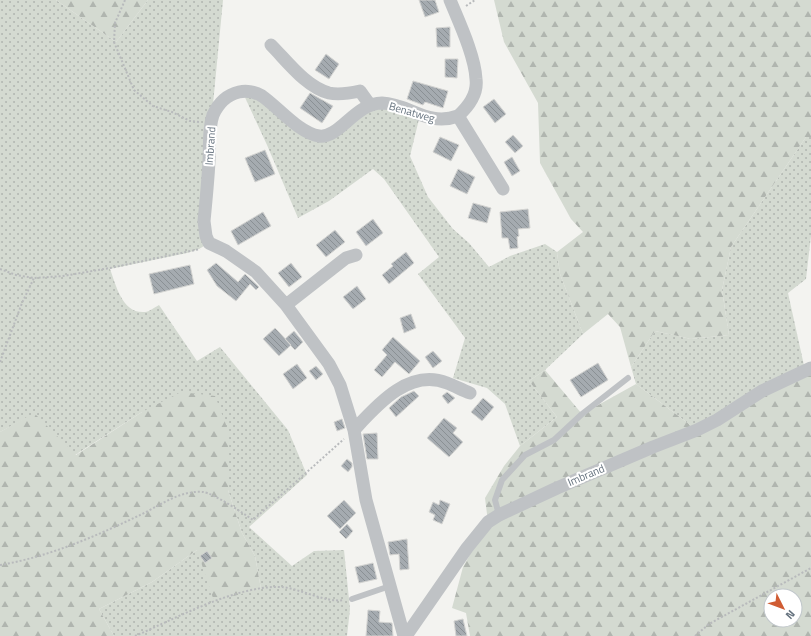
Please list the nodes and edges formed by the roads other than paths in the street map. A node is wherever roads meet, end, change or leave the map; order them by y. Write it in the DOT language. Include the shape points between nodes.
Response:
graph roads {
  1 [pos="450,0"];
  2 [pos="271,45"];
  3 [pos="370,105"];
  4 [pos="458,116"];
  5 [pos="503,189"];
  6 [pos="356,255"];
  7 [pos="286,305"];
  8 [pos="811,368"];
  9 [pos="628,378"];
  10 [pos="470,393"];
  11 [pos="354,430"];
  12 [pos="499,515"];
  13 [pos="390,586"];
  14 [pos="352,599"];
  15 [pos="405,636"];
  1 -- 4 [label="street" via="477,80 467,108"];
  2 -- 3 [label="street" via="309,83 329,93 360,91"];
  3 -- 4 [label="street, Benatweg" via="391,104 435,120 448,120"];
  3 -- 7 [label="street, Imbrand" via="354,114 330,134 320,136 307,132 262,96 253,92 242,91 228,96 216,108 211,125 204,221 206,236 209,242 256,272"];
  4 -- 5 [label="street"];
  6 -- 7 [label="street" via="346,258"];
  7 -- 11 [label="street, Imbrand" via="329,364 340,385"];
  8 -- 12 [label="street, Imbrand" via="762,391 697,430"];
  9 -- 12 [label="lane" via="554,440 525,455 502,480 495,500"];
  10 -- 11 [label="street" via="446,382 426,380 412,383 380,402"];
  11 -- 13 [label="street, Imbrand" via="366,500"];
  12 -- 15 [label="street, Imbrand" via="488,522 477,535"];
  13 -- 14 [label="lane"];
  13 -- 15 [label="street, Imbrand"];
}
